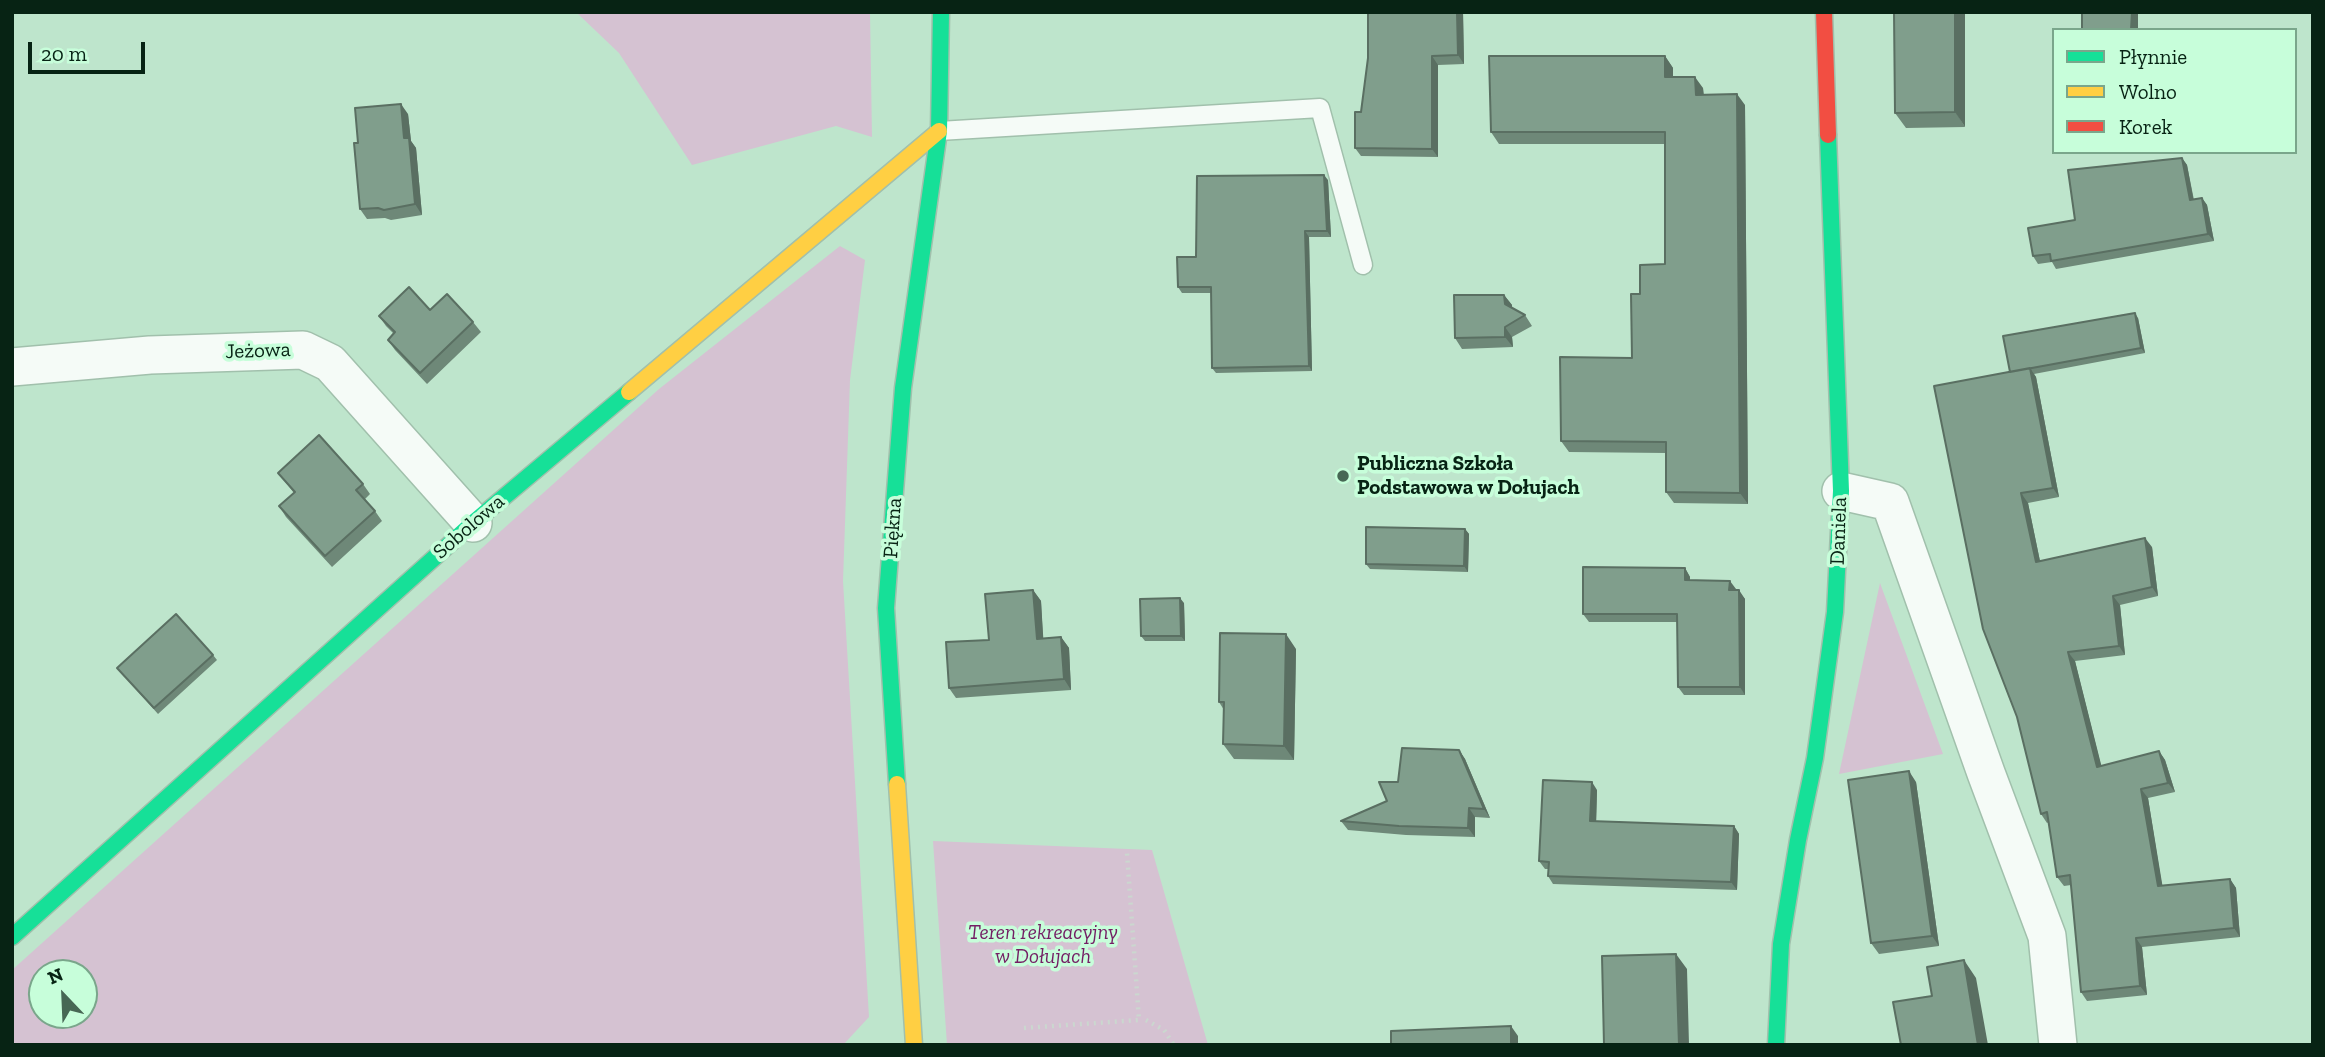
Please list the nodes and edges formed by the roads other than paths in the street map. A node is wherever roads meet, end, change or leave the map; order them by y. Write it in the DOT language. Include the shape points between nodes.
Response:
graph roads {
  1 [pos="941,12"];
  2 [pos="1824,12"];
  3 [pos="939,131"];
  4 [pos="1363,265"];
  5 [pos="12,367"];
  6 [pos="1841,491"];
  7 [pos="473,523"];
  8 [pos="12,937"];
  9 [pos="914,1045"];
  10 [pos="1776,1045"];
  11 [pos="2058,1045"];
  1 -- 3 [label="street, Piękna"];
  2 -- 6 [label="street, Daniela"];
  3 -- 4 [label="lane" via="1320,108"];
  3 -- 7 [label="street, Sobolowa"];
  3 -- 9 [label="street, Piękna" via="903,388 886,608"];
  5 -- 7 [label="street, Jeżowa" via="150,355 303,350 330,363"];
  6 -- 10 [label="street, Daniela" via="1832,636 1781,944"];
  6 -- 11 [label="street" via="1890,502 2047,936"];
  7 -- 8 [label="street, Sobolowa"];
}
